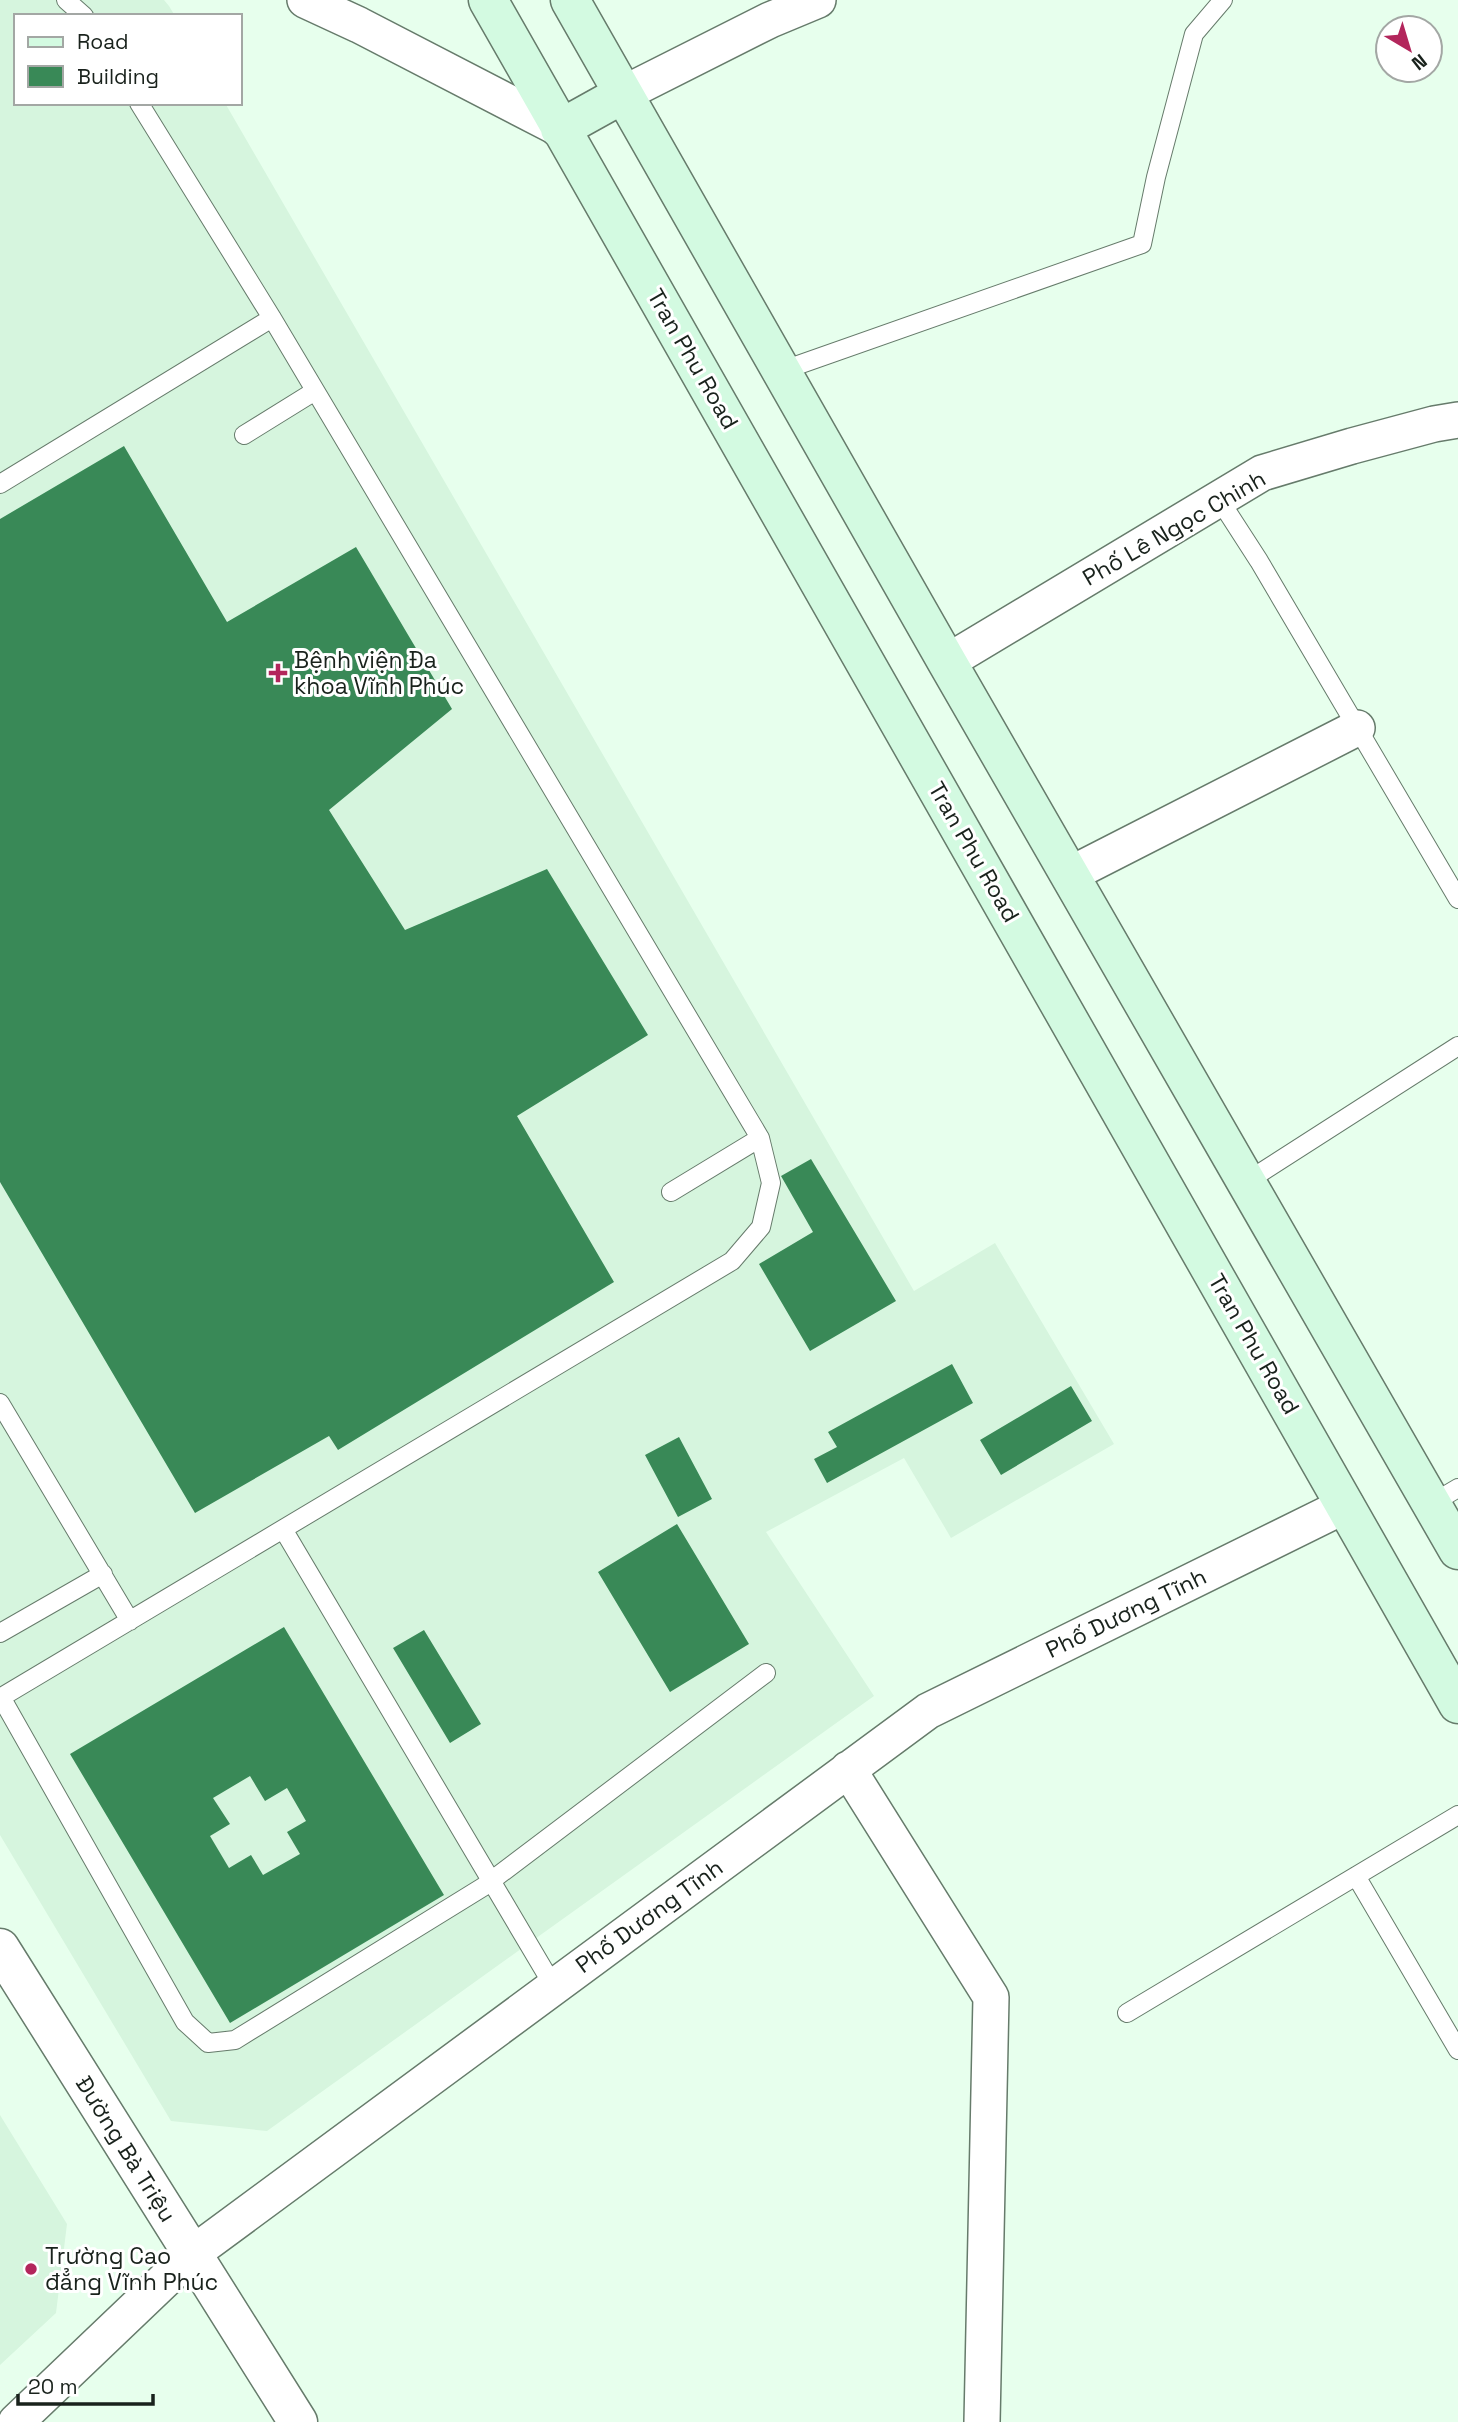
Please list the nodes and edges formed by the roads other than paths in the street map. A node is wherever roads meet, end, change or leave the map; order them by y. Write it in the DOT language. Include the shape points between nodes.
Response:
graph roads {
  1 [pos="66,0"];
  2 [pos="305,0"];
  3 [pos="488,0"];
  4 [pos="570,0"];
  5 [pos="818,0"];
  6 [pos="1223,0"];
  7 [pos="83,14"];
  8 [pos="623,94"];
  9 [pos="140,105"];
  10 [pos="559,129"];
  11 [pos="272,318"];
  12 [pos="781,371"];
  13 [pos="315,391"];
  14 [pos="1458,421"];
  15 [pos="244,435"];
  16 [pos="0,484"];
  17 [pos="1219,499"];
  18 [pos="947,662"];
  19 [pos="1357,728"];
  20 [pos="1069,875"];
  21 [pos="1458,899"];
  22 [pos="1458,1046"];
  23 [pos="760,1138"];
  24 [pos="1246,1182"];
  25 [pos="671,1192"];
  26 [pos="0,1403"];
  27 [pos="1445,1496"];
  28 [pos="1346,1505"];
  29 [pos="283,1529"];
  30 [pos="1458,1550"];
  31 [pos="103,1574"];
  32 [pos="130,1621"];
  33 [pos="0,1633"];
  34 [pos="766,1673"];
  35 [pos="1,1697"];
  36 [pos="1458,1704"];
  37 [pos="848,1769"];
  38 [pos="1458,1815"];
  39 [pos="1356,1876"];
  40 [pos="492,1880"];
  41 [pos="0,1948"];
  42 [pos="554,1987"];
  43 [pos="1127,2013"];
  44 [pos="1458,2050"];
  45 [pos="192,2254"];
  46 [pos="16,2422"];
  47 [pos="298,2422"];
  48 [pos="982,2422"];
  1 -- 7 [label="lane"];
  2 -- 10 [label="street"];
  3 -- 10 [label="main road, Tran Phu Road"];
  4 -- 8 [label="main road"];
  5 -- 8 [label="street"];
  6 -- 12 [label="lane" via="1194,34 1142,244"];
  8 -- 10 [label="main road"];
  8 -- 12 [label="main road"];
  9 -- 11 [label="lane"];
  10 -- 28 [label="main road, Tran Phu Road"];
  11 -- 13 [label="lane"];
  11 -- 16 [label="lane"];
  12 -- 18 [label="main road"];
  13 -- 15 [label="lane"];
  13 -- 23 [label="lane"];
  14 -- 17 [label="street, Phố Lê Ngọc Chinh" via="1352,446 1262,474"];
  17 -- 18 [label="street, Phố Lê Ngọc Chinh"];
  17 -- 19 [label="lane"];
  18 -- 20 [label="main road"];
  19 -- 20 [label="street"];
  19 -- 21 [label="lane"];
  20 -- 24 [label="main road"];
  22 -- 24 [label="lane"];
  23 -- 25 [label="lane"];
  23 -- 29 [label="lane" via="771,1183 761,1227 732,1261"];
  24 -- 27 [label="main road"];
  26 -- 31 [label="lane"];
  27 -- 30 [label="main road"];
  28 -- 36 [label="main road, Tran Phu Road"];
  28 -- 37 [label="street, Phố Dương Tĩnh" via="928,1711"];
  29 -- 32 [label="lane"];
  29 -- 40 [label="lane"];
  31 -- 32 [label="lane"];
  31 -- 33 [label="lane"];
  32 -- 35 [label="lane"];
  34 -- 40 [label="lane"];
  35 -- 40 [label="lane" via="185,2022 208,2042 235,2040"];
  37 -- 42 [label="street, Phố Dương Tĩnh"];
  37 -- 48 [label="street" via="991,1997"];
  38 -- 39 [label="lane"];
  39 -- 43 [label="lane"];
  39 -- 44 [label="lane"];
  40 -- 42 [label="lane"];
  41 -- 45 [label="street, Đường Bà Triệu"];
  42 -- 45 [label="street, Phố Dương Tĩnh"];
  45 -- 46 [label="street, Phố Dương Tĩnh"];
  45 -- 47 [label="street, Đường Bà Triệu"];
}
